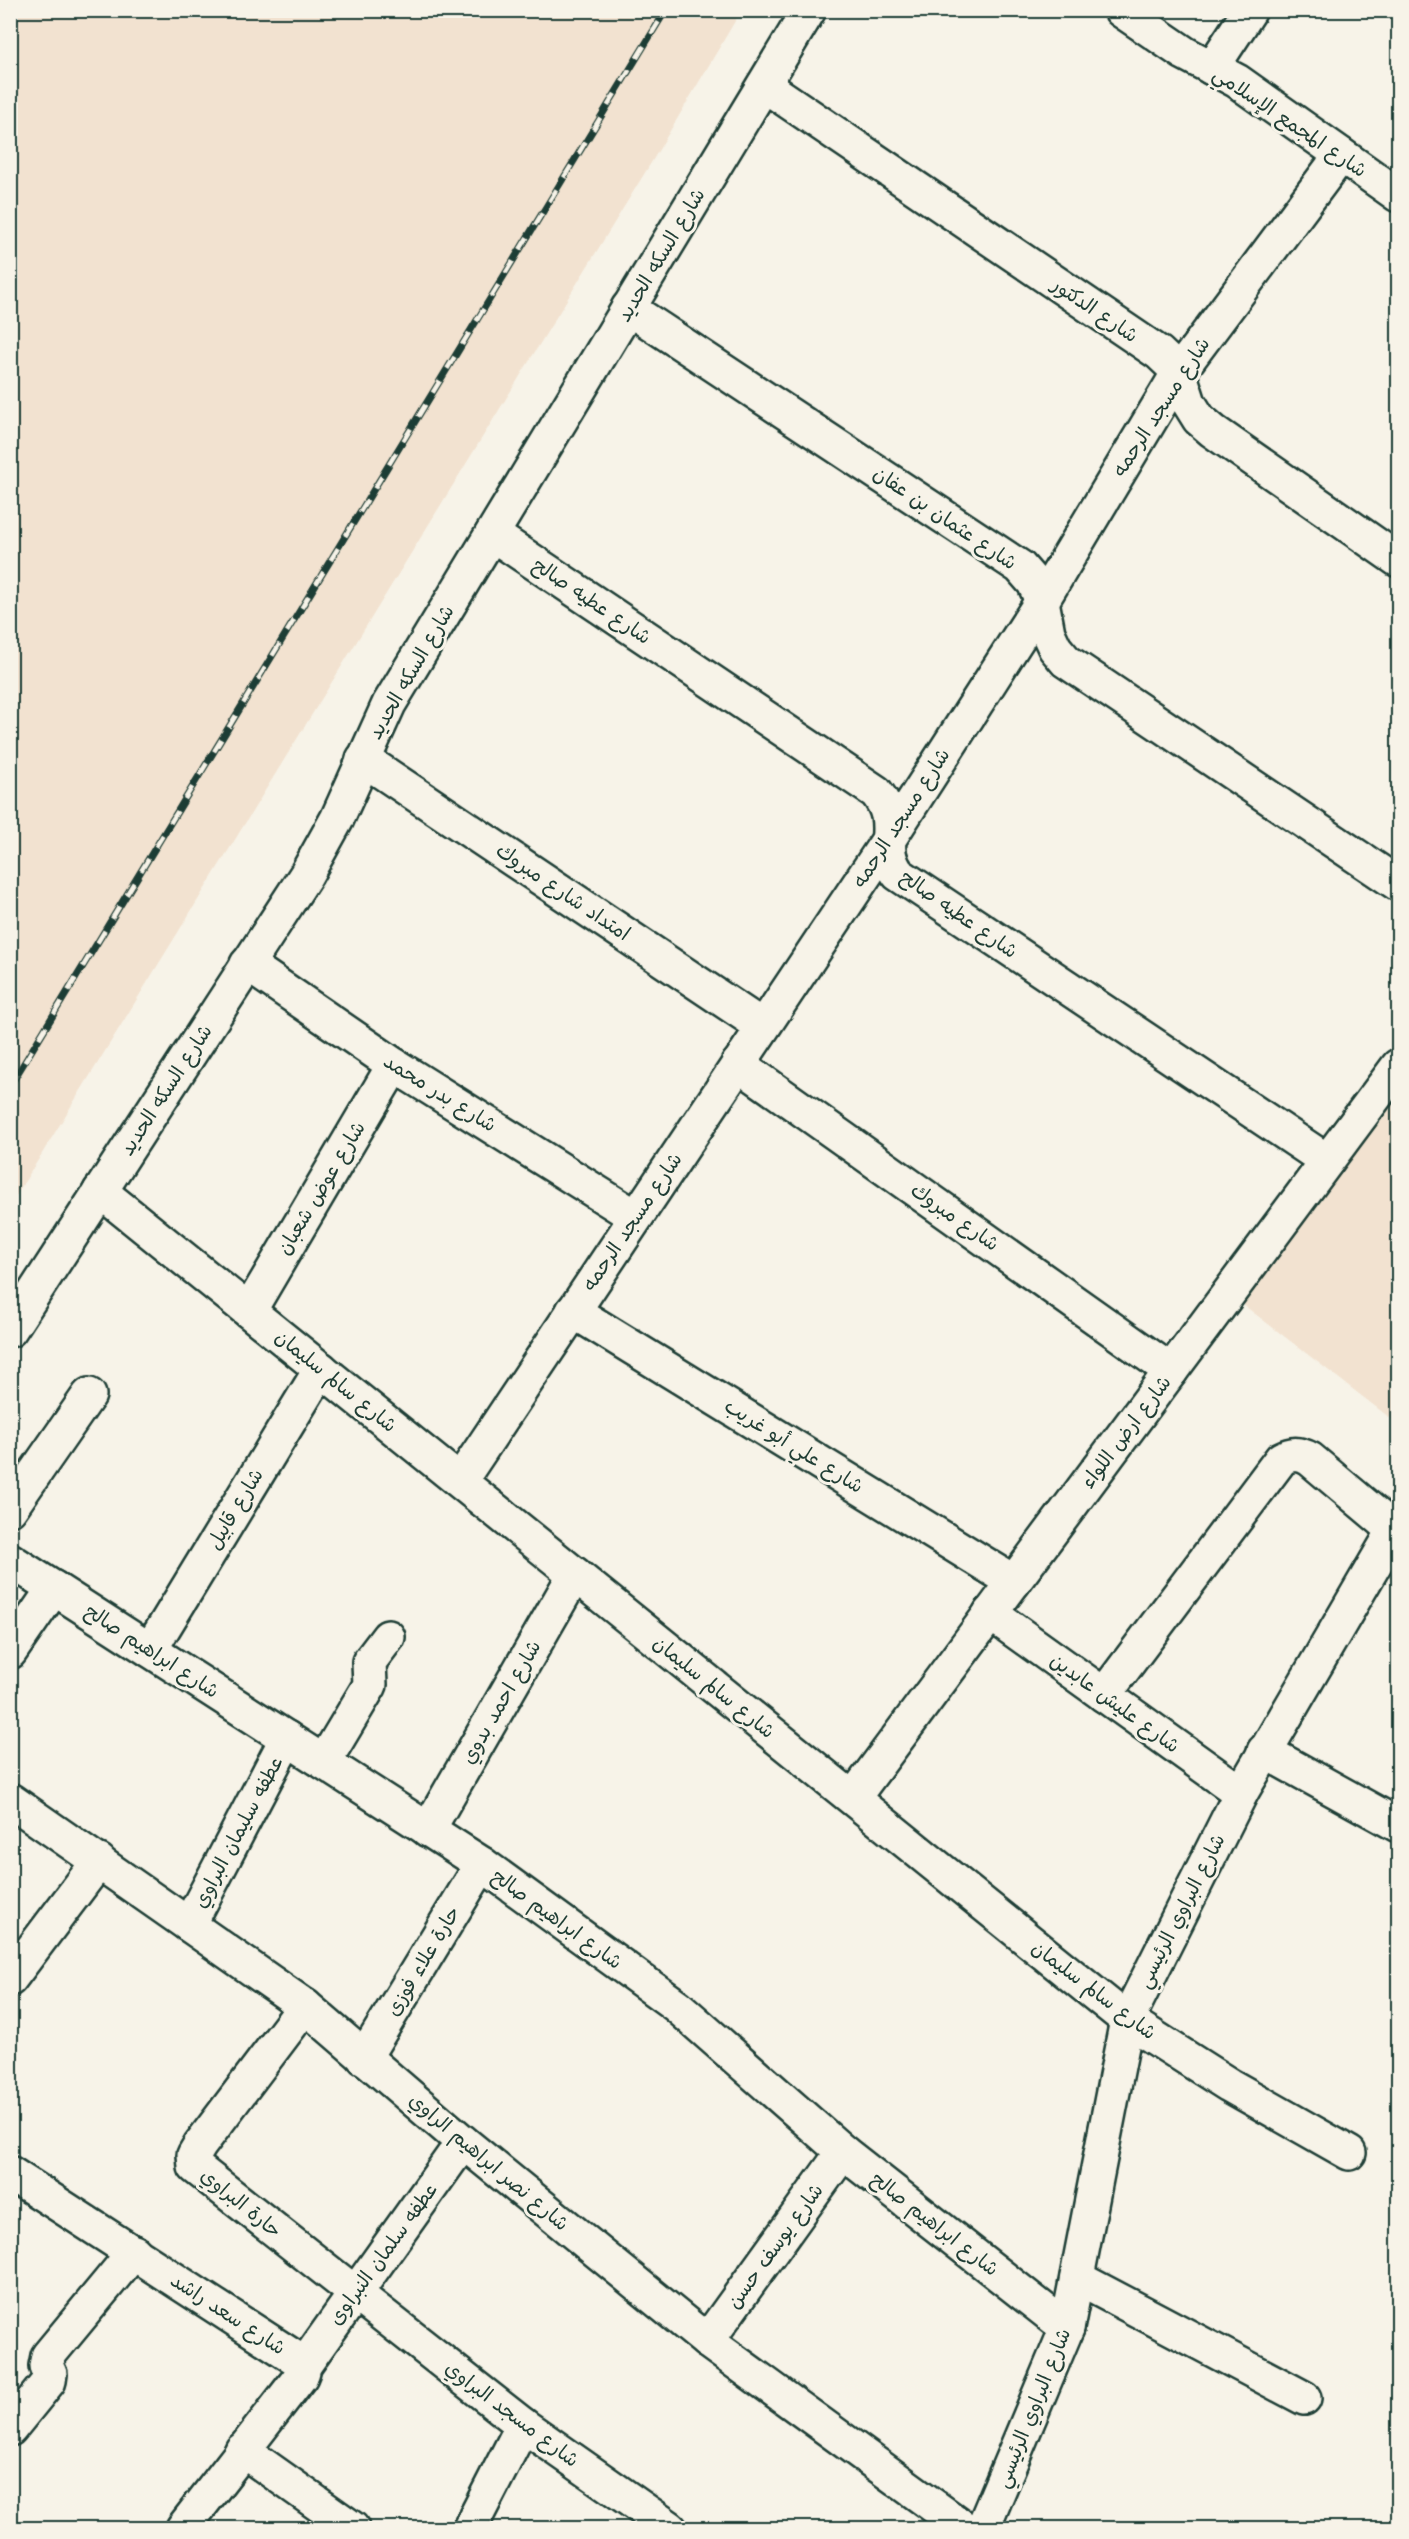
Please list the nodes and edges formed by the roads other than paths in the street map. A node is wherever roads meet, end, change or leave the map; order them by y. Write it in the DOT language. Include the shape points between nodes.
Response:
graph roads {
  1 [pos="809,10"];
  2 [pos="1121,10"];
  3 [pos="1250,10"];
  4 [pos="1212,68"];
  5 [pos="764,85"];
  6 [pos="1341,155"];
  7 [pos="1395,184"];
  8 [pos="628,308"];
  9 [pos="1179,372"];
  10 [pos="492,534"];
  11 [pos="1398,560"];
  12 [pos="1042,601"];
  13 [pos="363,759"];
  14 [pos="889,839"];
  15 [pos="1398,884"];
  16 [pos="247,964"];
  17 [pos="762,1026"];
  18 [pos="738,1064"];
  19 [pos="394,1065"];
  20 [pos="1398,1066"];
  21 [pos="1327,1161"];
  22 [pos="100,1191"];
  23 [pos="636,1217"];
  24 [pos="249,1311"];
  25 [pos="573,1311"];
  26 [pos="10,1330"];
  27 [pos="321,1369"];
  28 [pos="1171,1371"];
  29 [pos="89,1395"];
  30 [pos="460,1481"];
  31 [pos="10,1509"];
  32 [pos="1396,1532"];
  33 [pos="10,1560"];
  34 [pos="575,1574"];
  35 [pos="1014,1582"];
  36 [pos="54,1588"];
  37 [pos="990,1613"];
  38 [pos="388,1637"];
  39 [pos="150,1650"];
  40 [pos="10,1652"];
  41 [pos="1104,1695"];
  42 [pos="287,1738"];
  43 [pos="1264,1751"];
  44 [pos="324,1762"];
  45 [pos="1241,1792"];
  46 [pos="853,1798"];
  47 [pos="10,1800"];
  48 [pos="1398,1825"];
  49 [pos="428,1830"];
  50 [pos="99,1861"];
  51 [pos="482,1864"];
  52 [pos="189,1924"];
  53 [pos="10,1978"];
  54 [pos="305,2006"];
  55 [pos="1127,2020"];
  56 [pos="364,2058"];
  57 [pos="463,2142"];
  58 [pos="843,2152"];
  59 [pos="1349,2153"];
  60 [pos="10,2173"];
  61 [pos="134,2252"];
  62 [pos="1077,2278"];
  63 [pos="356,2295"];
  64 [pos="1067,2328"];
  65 [pos="707,2341"];
  66 [pos="303,2367"];
  67 [pos="1304,2398"];
  68 [pos="523,2425"];
  69 [pos="10,2429"];
  70 [pos="242,2450"];
  71 [pos="183,2529"];
  72 [pos="352,2529"];
  73 [pos="470,2529"];
  74 [pos="670,2529"];
  75 [pos="964,2529"];
  76 [pos="984,2529"];
  1 -- 5 [label="street, شارع السكه الحديد"];
  2 -- 4 [label="street, شارع المجمع الإسلامي"];
  3 -- 4 [label="street"];
  4 -- 6 [label="street, شارع المجمع الإسلامي" via="1237,81"];
  5 -- 8 [label="street, شارع السكه الحديد"];
  5 -- 9 [label="street, شارع الدكتور" via="1159,353"];
  6 -- 7 [label="street, شارع المجمع الإسلامي"];
  6 -- 9 [label="street, شارع مسجد الرحمه"];
  8 -- 10 [label="street, شارع السكه الحديد"];
  8 -- 12 [label="street, شارع عثمان بن عفان" via="1020,567 1034,583"];
  9 -- 11 [label="street, شارع الدكتور" via="1199,419"];
  9 -- 12 [label="street, شارع مسجد الرحمه"];
  10 -- 13 [label="street, شارع السكه الحديد" via="389,704"];
  10 -- 14 [label="street, شارع عطيه صالح" via="866,784 884,801 891,826"];
  12 -- 14 [label="street, شارع مسجد الرحمه"];
  12 -- 15 [label="street, شارع عثمان بن عفان" via="1048,633 1066,661"];
  13 -- 16 [label="street, شارع السكه الحديد" via="337,819 306,875"];
  13 -- 17 [label="street, امتداد شارع مبروك"];
  14 -- 17 [label="street, شارع مسجد الرحمه"];
  14 -- 21 [label="street, شارع عطيه صالح" via="890,864 898,874"];
  16 -- 19 [label="street, شارع بدر محمد"];
  16 -- 22 [label="street, شارع السكه الحديد"];
  17 -- 18 [label="street, شارع مسجد الرحمه"];
  18 -- 23 [label="street, شارع مسجد الرحمه"];
  18 -- 28 [label="street, شارع مبروك"];
  19 -- 23 [label="street, شارع بدر محمد"];
  19 -- 24 [label="street, شارع عوض شعبان"];
  20 -- 21 [label="street, شارع ارض اللواء"];
  21 -- 28 [label="street, شارع ارض اللواء"];
  22 -- 24 [label="street, شارع سالم سليمان"];
  22 -- 26 [label="street, شارع السكه الحديد"];
  23 -- 25 [label="street, شارع مسجد الرحمه"];
  24 -- 27 [label="street, شارع سالم سليمان"];
  25 -- 30 [label="street, شارع مسجد الرحمه"];
  25 -- 35 [label="street, شارع علي أبو غريب"];
  27 -- 30 [label="street, شارع سالم سليمان"];
  27 -- 39 [label="street, شارع قابيل"];
  28 -- 35 [label="street, شارع ارض اللواء"];
  29 -- 31 [label="street"];
  30 -- 34 [label="street, شارع سالم سليمان"];
  32 -- 41 [label="street" via="1301,1454 1281,1459"];
  32 -- 43 [label="street, شارع البراوي الرئيسي"];
  33 -- 36 [label="street, شارع ابراهيم صالح"];
  34 -- 46 [label="street, شارع سالم سليمان"];
  34 -- 49 [label="street, شارع احمد بدوي"];
  35 -- 37 [label="street, شارع ارض اللواء"];
  36 -- 39 [label="street, شارع ابراهيم صالح"];
  36 -- 40 [label="street"];
  37 -- 41 [label="street, شارع عليش عابدين"];
  37 -- 46 [label="street, شارع ارض اللواء"];
  38 -- 44 [label="street" via="369,1662 370,1684"];
  39 -- 42 [label="street, شارع ابراهيم صالح"];
  41 -- 45 [label="street, شارع عليش عابدين"];
  42 -- 44 [label="street, شارع ابراهيم صالح"];
  42 -- 52 [label="street, عطفه سليمان البراوي"];
  43 -- 45 [label="street, شارع البراوي الرئيسي"];
  43 -- 48 [label="street"];
  44 -- 49 [label="street, شارع ابراهيم صالح"];
  45 -- 55 [label="street, شارع البراوي الرئيسي"];
  46 -- 55 [label="street, شارع سالم سليمان"];
  47 -- 50 [label="street, شارع نصر ابراهيم الراوي"];
  49 -- 51 [label="street, شارع ابراهيم صالح"];
  50 -- 52 [label="street, شارع نصر ابراهيم الراوي"];
  50 -- 53 [label="street"];
  51 -- 56 [label="street, حارة علاء فوزى"];
  51 -- 58 [label="street, شارع ابراهيم صالح" via="677,2006"];
  52 -- 54 [label="street, شارع نصر ابراهيم الراوي"];
  54 -- 56 [label="street, شارع نصر ابراهيم الراوي"];
  54 -- 63 [label="street, حارة البراوي" via="200,2145 194,2155 195,2167"];
  55 -- 59 [label="street, شارع سالم سليمان" via="1229,2085"];
  55 -- 62 [label="street, شارع البراوي الرئيسي"];
  56 -- 57 [label="street, شارع نصر ابراهيم الراوي"];
  57 -- 63 [label="street, عطفه سلمان النبراوى"];
  57 -- 65 [label="street, شارع نصر ابراهيم الراوي"];
  58 -- 64 [label="street, شارع ابراهيم صالح"];
  58 -- 65 [label="street, شارع يوسف حسن"];
  60 -- 61 [label="street, شارع سعد راشد"];
  61 -- 66 [label="street, شارع سعد راشد" via="296,2358"];
  61 -- 69 [label="street" via="48,2356 49,2381"];
  62 -- 64 [label="street, شارع البراوي الرئيسي"];
  62 -- 67 [label="street"];
  63 -- 66 [label="street, عطفه سلمان النبراوى"];
  63 -- 68 [label="street, شارع مسجد البراوي"];
  64 -- 76 [label="street, شارع البراوي الرئيسي"];
  65 -- 75 [label="street, شارع نصر ابراهيم الراوي"];
  66 -- 70 [label="street, شارع سعد راشد" via="301,2376"];
  68 -- 73 [label="street"];
  68 -- 74 [label="street, شارع مسجد البراوي"];
  70 -- 71 [label="street, شارع سعد راشد"];
  70 -- 72 [label="street"];
}
